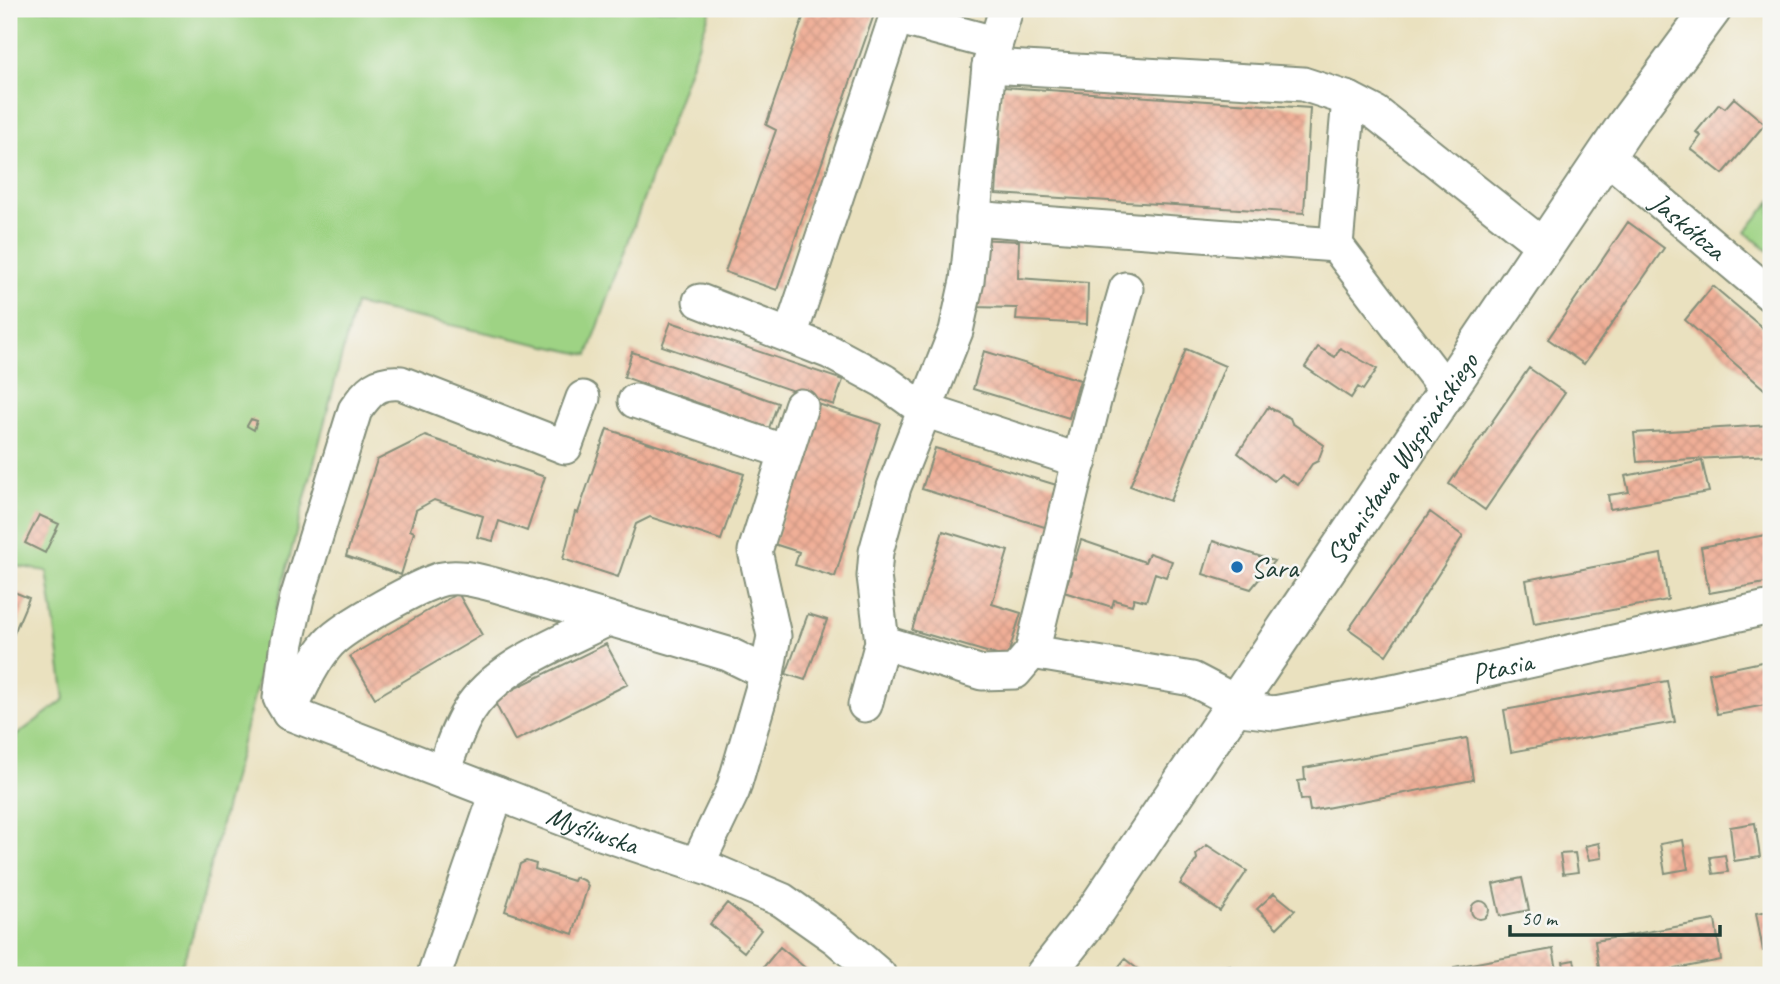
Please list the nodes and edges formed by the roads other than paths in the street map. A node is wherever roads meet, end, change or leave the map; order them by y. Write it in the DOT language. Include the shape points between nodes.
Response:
graph roads {
  1 [pos="1006,9"];
  2 [pos="1712,9"];
  3 [pos="991,54"];
  4 [pos="1349,99"];
  5 [pos="1606,156"];
  6 [pos="973,218"];
  7 [pos="1336,245"];
  8 [pos="1545,247"];
  9 [pos="1126,289"];
  10 [pos="1771,295"];
  11 [pos="700,301"];
  12 [pos="790,336"];
  13 [pos="1447,391"];
  14 [pos="583,398"];
  15 [pos="635,401"];
  16 [pos="801,406"];
  17 [pos="924,410"];
  18 [pos="786,452"];
  19 [pos="1080,461"];
  20 [pos="1771,607"];
  21 [pos="606,620"];
  22 [pos="881,642"];
  23 [pos="1032,652"];
  24 [pos="767,673"];
  25 [pos="865,705"];
  26 [pos="1234,705"];
  27 [pos="289,713"];
  28 [pos="443,772"];
  29 [pos="498,793"];
  30 [pos="697,865"];
  31 [pos="434,975"];
  32 [pos="879,975"];
  33 [pos="1045,975"];
  1 -- 3 [label="street"];
  2 -- 5 [label="main road, Stanisława Wyspiańskiego"];
  3 -- 4 [label="street" via="1303,84"];
  3 -- 6 [label="street"];
  3 -- 12 [label="street" via="896,17"];
  4 -- 7 [label="street"];
  4 -- 8 [label="street" via="1376,113"];
  5 -- 8 [label="main road, Stanisława Wyspiańskiego"];
  5 -- 10 [label="street, Jaskółcza"];
  6 -- 7 [label="street"];
  6 -- 17 [label="street" via="956,331"];
  7 -- 13 [label="street"];
  8 -- 13 [label="main road, Stanisława Wyspiańskiego"];
  9 -- 19 [label="street"];
  11 -- 12 [label="street"];
  12 -- 17 [label="street" via="852,363"];
  13 -- 26 [label="main road, Stanisława Wyspiańskiego"];
  14 -- 27 [label="street" via="565,447 401,383 384,381 370,389 355,410 297,598 281,680 280,698"];
  15 -- 18 [label="street"];
  16 -- 18 [label="street"];
  17 -- 19 [label="street"];
  17 -- 22 [label="street" via="894,487 876,552"];
  18 -- 24 [label="street" via="755,551 774,636"];
  19 -- 23 [label="street"];
  20 -- 26 [label="street, Ptasia" via="1286,711"];
  21 -- 24 [label="street" via="728,654"];
  21 -- 27 [label="street" via="474,580 443,579 346,629 329,643"];
  21 -- 28 [label="street" via="549,648 484,692 468,712"];
  22 -- 23 [label="street" via="982,673 1014,671"];
  22 -- 25 [label="street"];
  23 -- 26 [label="street" via="1192,679"];
  24 -- 30 [label="street" via="733,790"];
  26 -- 33 [label="main road, Stanisława Wyspiańskiego" via="1097,909"];
  27 -- 28 [label="street, Myśliwska"];
  28 -- 29 [label="street, Myśliwska"];
  29 -- 30 [label="street, Myśliwska"];
  29 -- 31 [label="street"];
  30 -- 32 [label="street, Myśliwska" via="782,900"];
}
